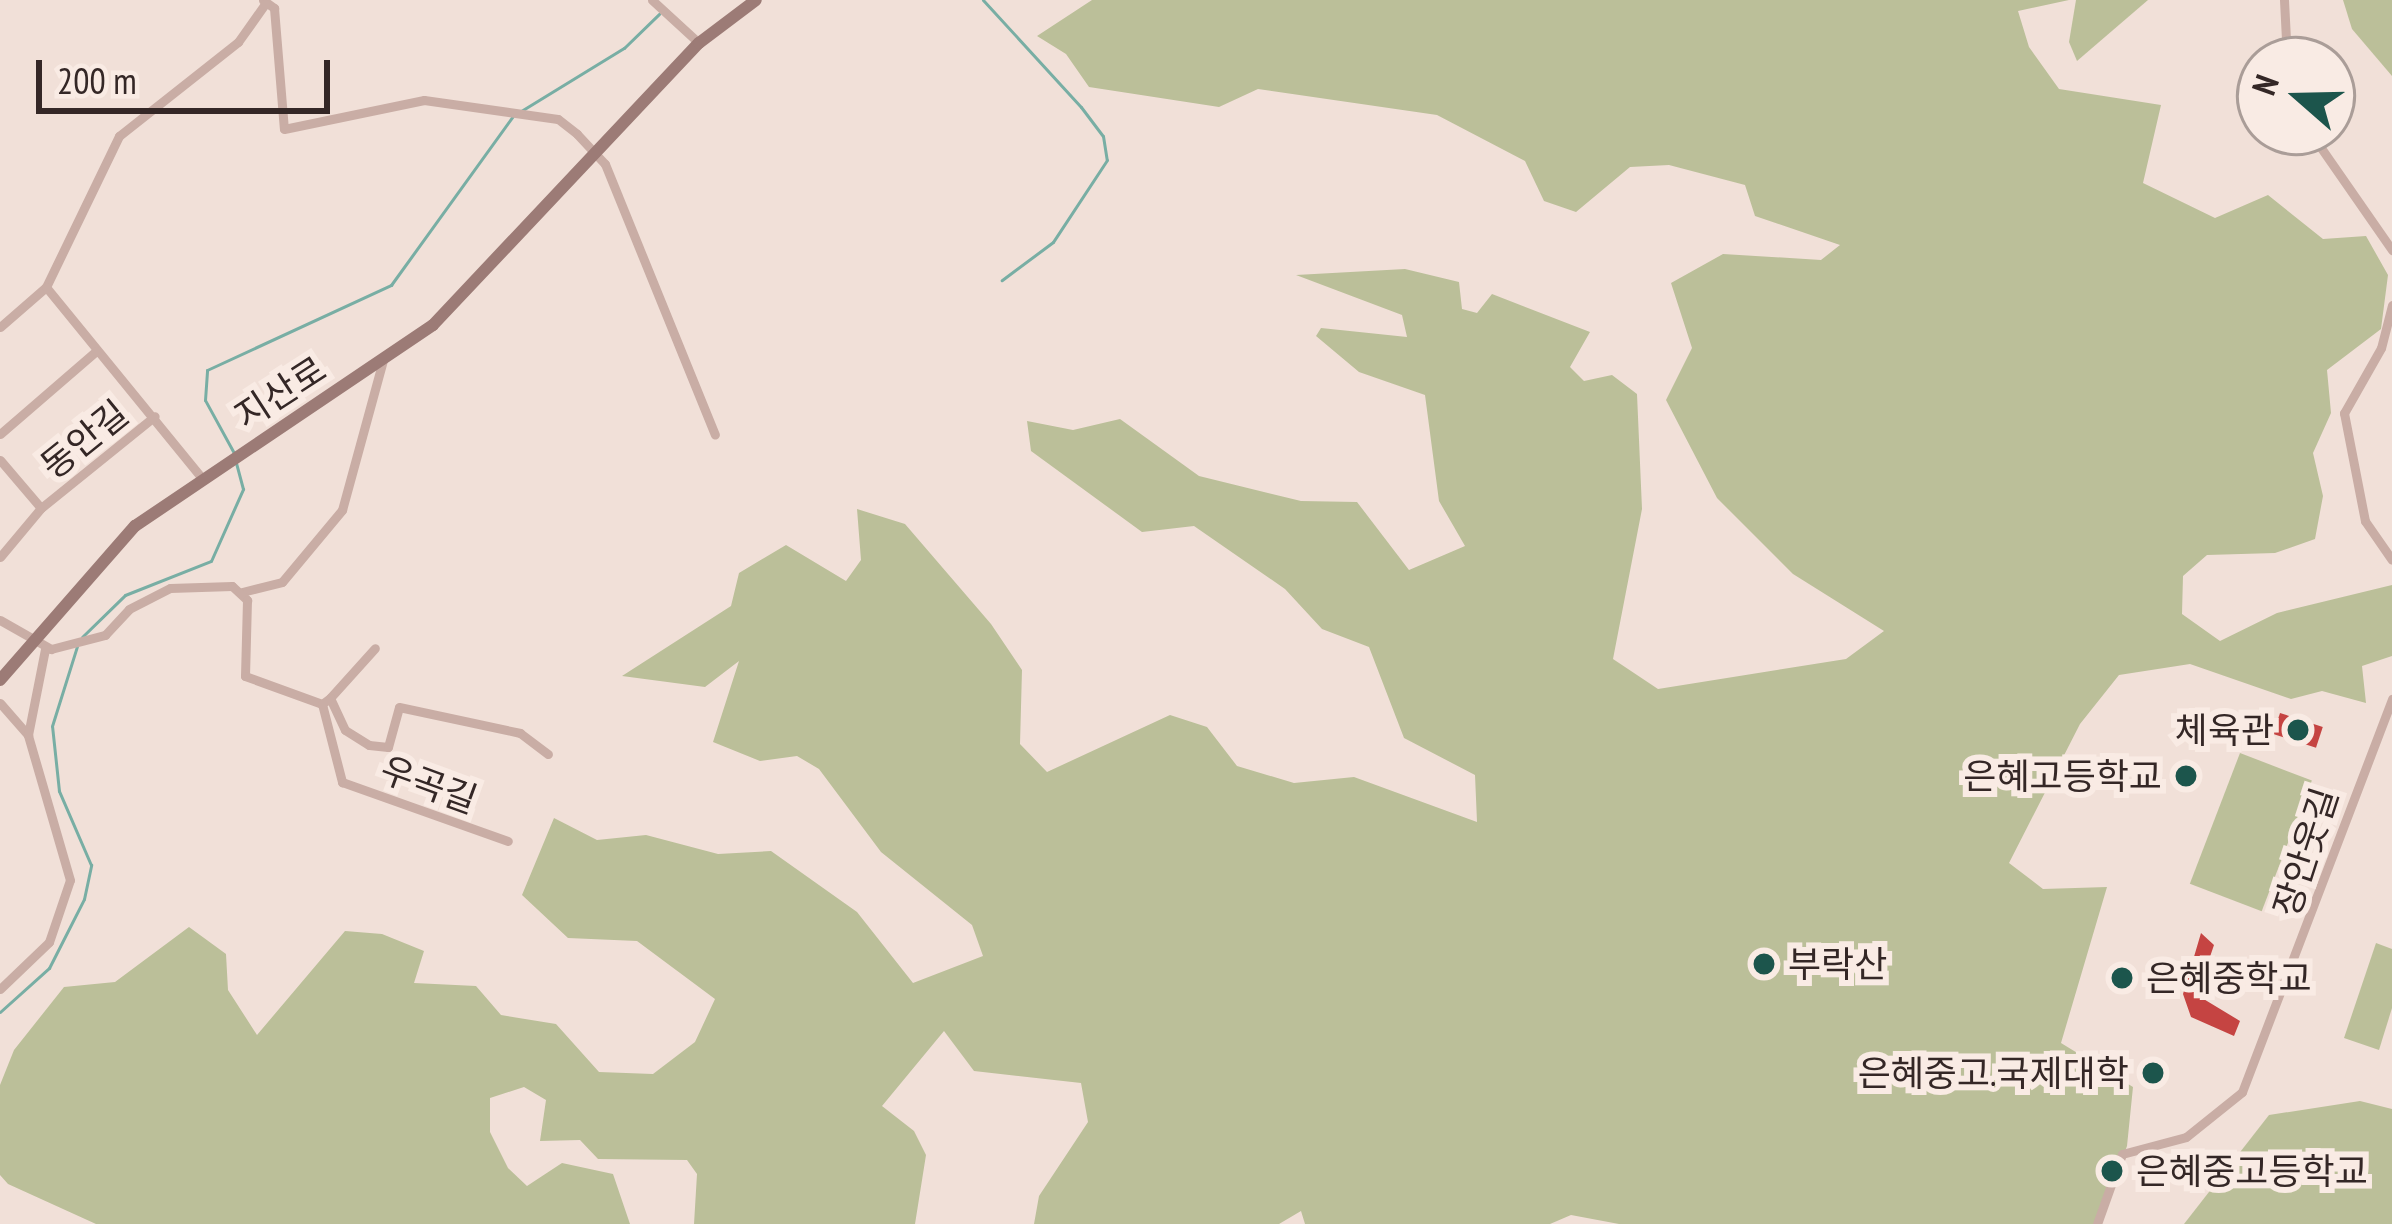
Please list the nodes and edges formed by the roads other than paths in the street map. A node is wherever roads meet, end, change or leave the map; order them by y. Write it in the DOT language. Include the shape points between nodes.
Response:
graph roads {
  1 [pos="756,0"];
  2 [pos="2284,0"];
  3 [pos="264,2"];
  4 [pos="655,3"];
  5 [pos="2286,36"];
  6 [pos="699,43"];
  7 [pos="594,154"];
  8 [pos="2327,156"];
  9 [pos="2392,250"];
  10 [pos="46,287"];
  11 [pos="2392,305"];
  12 [pos="0,327"];
  13 [pos="96,351"];
  14 [pos="384,359"];
  15 [pos="154,416"];
  16 [pos="0,434"];
  17 [pos="715,435"];
  18 [pos="0,460"];
  19 [pos="202,478"];
  20 [pos="41,508"];
  21 [pos="0,557"];
  22 [pos="2392,560"];
  23 [pos="232,586"];
  24 [pos="0,620"];
  25 [pos="30,641"];
  26 [pos="375,648"];
  27 [pos="48,649"];
  28 [pos="0,680"];
  29 [pos="2392,699"];
  30 [pos="326,701"];
  31 [pos="0,704"];
  32 [pos="28,735"];
  33 [pos="548,754"];
  34 [pos="508,841"];
  35 [pos="0,989"];
  36 [pos="2097,1224"];
  1 -- 6 [label="main road, 지산로"];
  2 -- 5 [label="street"];
  3 -- 7 [label="street" via="274,8 275,118 284,129 424,100 558,119"];
  3 -- 10 [label="street" via="238,42 119,136"];
  4 -- 6 [label="street"];
  6 -- 7 [label="main road, 지산로"];
  7 -- 14 [label="main road, 지산로" via="433,326"];
  7 -- 17 [label="street"];
  8 -- 9 [label="street"];
  10 -- 12 [label="street"];
  10 -- 13 [label="street, 동안길"];
  11 -- 22 [label="street" via="2381,348 2344,413 2365,521"];
  13 -- 15 [label="street, 동안길"];
  13 -- 16 [label="street, 동안길"];
  14 -- 19 [label="main road, 지산로"];
  14 -- 23 [label="street" via="354,484 282,582 256,596"];
  15 -- 19 [label="street, 동안길"];
  15 -- 20 [label="street, 동안길"];
  18 -- 20 [label="street"];
  19 -- 25 [label="main road, 지산로" via="135,526"];
  20 -- 21 [label="street, 동안길"];
  23 -- 27 [label="street" via="170,588 95,638"];
  23 -- 30 [label="street" via="247,600 245,676"];
  24 -- 25 [label="street"];
  25 -- 27 [label="street"];
  25 -- 28 [label="main road, 지산로"];
  26 -- 30 [label="street"];
  27 -- 32 [label="street"];
  29 -- 36 [label="street, 장안웃길" via="2242,1092 2197,1132 2122,1154"];
  30 -- 33 [label="street, 우곡길" via="345,730 369,745 388,747 399,707 520,733"];
  30 -- 34 [label="street, 우곡길" via="342,782"];
  31 -- 32 [label="street"];
  32 -- 35 [label="street" via="70,880 49,942"];
}
